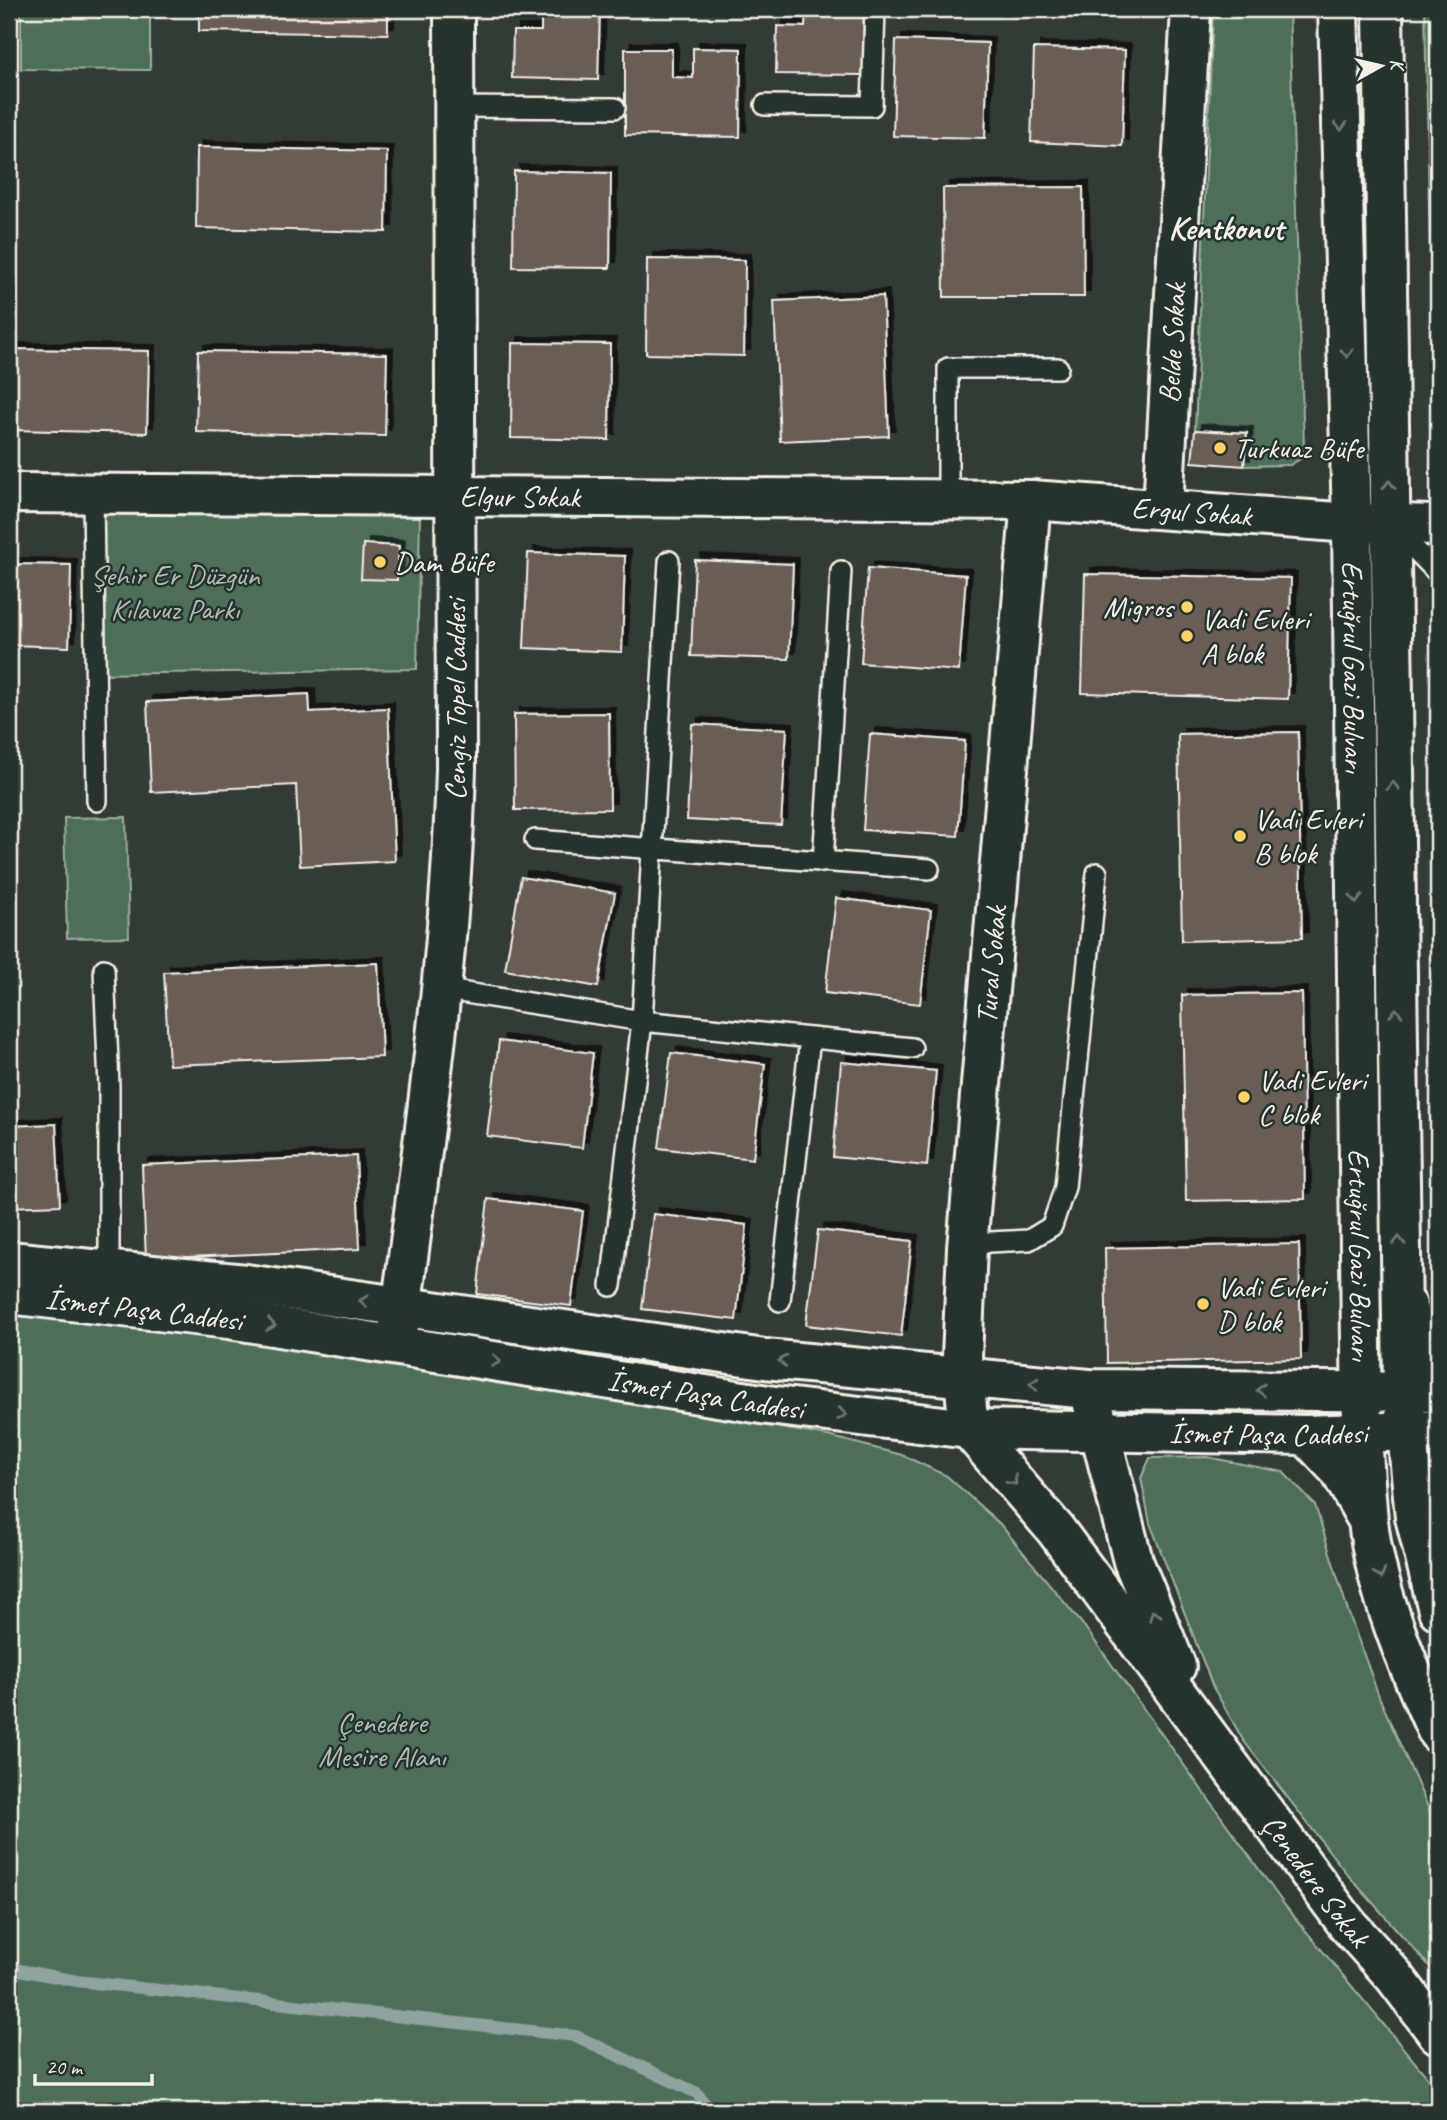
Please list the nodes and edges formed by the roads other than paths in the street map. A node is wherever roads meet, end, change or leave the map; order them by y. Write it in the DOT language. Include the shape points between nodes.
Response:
graph roads {
  1 [pos="454,9"];
  2 [pos="875,9"];
  3 [pos="1191,9"];
  4 [pos="1338,9"];
  5 [pos="1383,9"];
  6 [pos="765,105"];
  7 [pos="454,107"];
  8 [pos="615,108"];
  9 [pos="1058,368"];
  10 [pos="9,493"];
  11 [pos="93,494"];
  12 [pos="456,497"];
  13 [pos="948,500"];
  14 [pos="1031,500"];
  15 [pos="1163,508"];
  16 [pos="1352,523"];
  17 [pos="1390,524"];
  18 [pos="1438,524"];
  19 [pos="669,561"];
  20 [pos="841,571"];
  21 [pos="1438,573"];
  22 [pos="97,801"];
  23 [pos="535,840"];
  24 [pos="652,849"];
  25 [pos="823,862"];
  26 [pos="929,869"];
  27 [pos="1097,873"];
  28 [pos="104,969"];
  29 [pos="441,989"];
  30 [pos="642,1021"];
  31 [pos="810,1038"];
  32 [pos="912,1048"];
  33 [pos="968,1248"];
  34 [pos="9,1261"];
  35 [pos="611,1286"];
  36 [pos="1360,1287"];
  37 [pos="109,1288"];
  38 [pos="1400,1289"];
  39 [pos="9,1294"];
  40 [pos="780,1301"];
  41 [pos="401,1306"];
  42 [pos="396,1345"];
  43 [pos="1438,1365"];
  44 [pos="965,1377"];
  45 [pos="1089,1389"];
  46 [pos="1312,1390"];
  47 [pos="1361,1390"];
  48 [pos="1421,1391"];
  49 [pos="969,1429"];
  50 [pos="1102,1431"];
  51 [pos="1422,1431"];
  52 [pos="1362,1434"];
  53 [pos="1306,1435"];
  54 [pos="1438,1466"];
  55 [pos="1415,1517"];
  56 [pos="1368,1522"];
  57 [pos="1438,1609"];
  58 [pos="1199,1723"];
  59 [pos="1438,1733"];
  60 [pos="1438,2034"];
  1 -- 7 [label="main road, Cengiz Topel Caddesi"];
  2 -- 6 [label="lane" via="872,106"];
  3 -- 15 [label="main road, Belde Sokak"];
  4 -- 16 [label="main road, Ertuğrul Gazi Bulvarı, one-way"];
  17 -- 5 [label="main road, Ertuğrul Gazi Bulvarı, one-way"];
  7 -- 8 [label="lane"];
  7 -- 12 [label="main road, Cengiz Topel Caddesi"];
  9 -- 13 [label="lane" via="948,368"];
  10 -- 11 [label="main road, Elgur Sokak"];
  11 -- 12 [label="main road, Elgur Sokak"];
  11 -- 22 [label="lane"];
  12 -- 13 [label="main road, Elgur Sokak"];
  12 -- 29 [label="main road, Cengiz Topel Caddesi" via="454,863"];
  13 -- 14 [label="main road, Elgur Sokak"];
  14 -- 15 [label="main road, Ergul Sokak"];
  14 -- 33 [label="main road, Tural Sokak"];
  15 -- 16 [label="main road, Ergul Sokak"];
  16 -- 17 [label="main road, Ergul Sokak"];
  16 -- 36 [label="main road, Ertuğrul Gazi Bulvarı, one-way"];
  17 -- 18 [label="main road, Ergul Sokak"];
  17 -- 21 [label="lane"];
  38 -- 17 [label="main road, Ertuğrul Gazi Bulvarı, one-way"];
  19 -- 24 [label="lane"];
  20 -- 25 [label="lane"];
  23 -- 24 [label="lane"];
  24 -- 25 [label="lane"];
  24 -- 30 [label="lane"];
  25 -- 26 [label="lane"];
  27 -- 33 [label="lane" via="1065,1187 1052,1226 1029,1240"];
  28 -- 37 [label="lane"];
  29 -- 30 [label="lane"];
  29 -- 41 [label="main road, Cengiz Topel Caddesi"];
  30 -- 31 [label="lane"];
  30 -- 35 [label="lane"];
  31 -- 32 [label="lane"];
  31 -- 40 [label="lane"];
  33 -- 44 [label="main road, Tural Sokak"];
  34 -- 37 [label="main road, İsmet Paşa Caddesi"];
  36 -- 46 [label="main road" via="1348,1339 1335,1368"];
  36 -- 47 [label="main road, Ertuğrul Gazi Bulvarı"];
  37 -- 39 [label="main road, İsmet Paşa Caddesi"];
  41 -- 37 [label="main road, İsmet Paşa Caddesi, one-way" via="246,1284"];
  37 -- 42 [label="main road, İsmet Paşa Caddesi, one-way" via="229,1318"];
  38 -- 43 [label="main road" via="1423,1347"];
  38 -- 48 [label="main road, Ertuğrul Gazi Bulvarı"];
  41 -- 42 [label="main road, Cengiz Topel Caddesi"];
  44 -- 41 [label="main road, İsmet Paşa Caddesi, one-way" via="765,1359"];
  42 -- 49 [label="main road, İsmet Paşa Caddesi, one-way" via="768,1405"];
  45 -- 44 [label="main road, İsmet Paşa Caddesi, one-way"];
  44 -- 49 [label="main road, Tural Sokak"];
  46 -- 45 [label="main road, İsmet Paşa Caddesi, one-way"];
  45 -- 50 [label="main road, Çenedere Sokak"];
  46 -- 47 [label="main road, İsmet Paşa Caddesi"];
  47 -- 48 [label="main road, İsmet Paşa Caddesi"];
  47 -- 52 [label="main road, Ertuğrul Gazi Bulvarı"];
  48 -- 51 [label="main road, Ertuğrul Gazi Bulvarı"];
  49 -- 50 [label="main road, İsmet Paşa Caddesi"];
  49 -- 58 [label="main road, Çenedere Sokak, one-way" via="1055,1529"];
  50 -- 53 [label="main road, İsmet Paşa Caddesi"];
  58 -- 50 [label="main road, Çenedere Sokak, one-way" via="1133,1561"];
  51 -- 52 [label="main road, İsmet Paşa Caddesi"];
  51 -- 55 [label="main road, Ertuğrul Gazi Bulvarı"];
  52 -- 53 [label="main road, İsmet Paşa Caddesi"];
  52 -- 56 [label="main road, Ertuğrul Gazi Bulvarı"];
  53 -- 56 [label="main road" via="1340,1471"];
  54 -- 55 [label="main road"];
  55 -- 57 [label="main road, Ertuğrul Gazi Bulvarı"];
  56 -- 59 [label="main road, Ertuğrul Gazi Bulvarı, one-way" via="1399,1637"];
  58 -- 60 [label="main road, Çenedere Sokak" via="1348,1925"];
}
